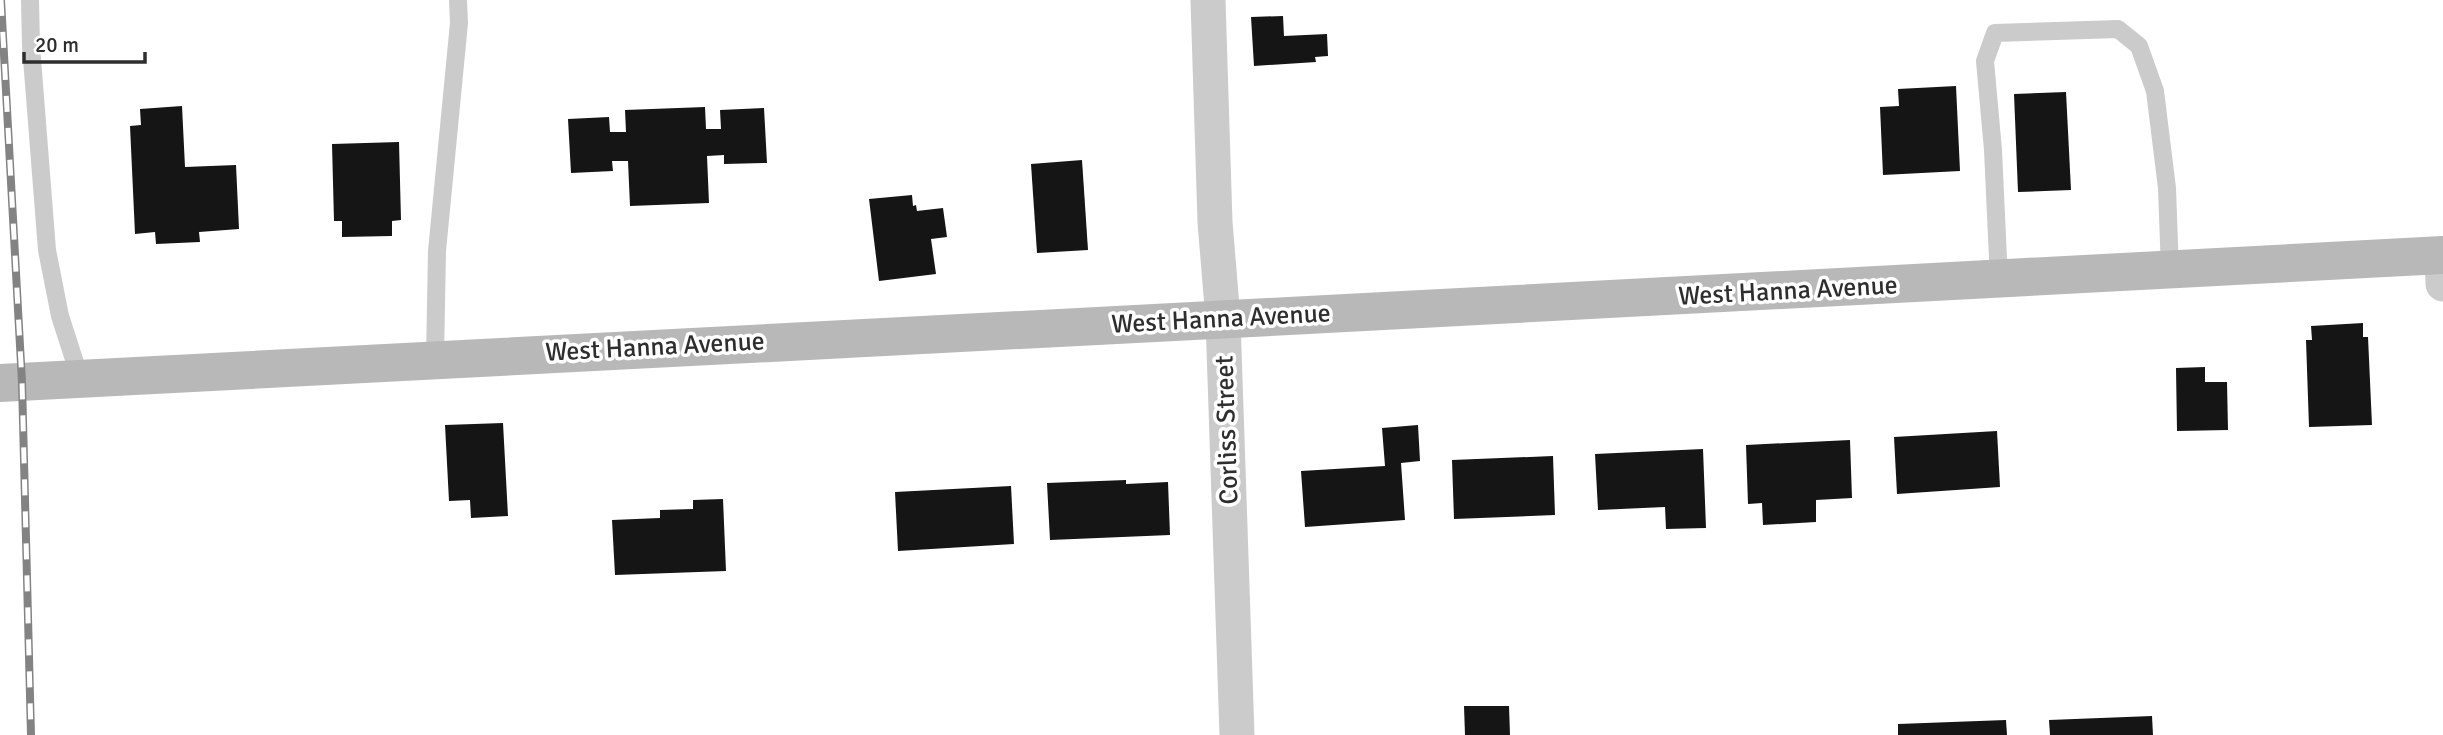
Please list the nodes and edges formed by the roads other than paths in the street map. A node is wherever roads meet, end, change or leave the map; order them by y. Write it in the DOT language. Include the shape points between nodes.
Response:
graph roads {
  1 [pos="30,0"];
  2 [pos="458,0"];
  3 [pos="1208,0"];
  4 [pos="2443,255"];
  5 [pos="2170,271"];
  6 [pos="1999,280"];
  7 [pos="2443,284"];
  8 [pos="1223,319"];
  9 [pos="435,359"];
  10 [pos="80,378"];
  11 [pos="0,383"];
  12 [pos="1237,735"];
  1 -- 10 [label="lane" via="47,250 60,316"];
  2 -- 9 [label="lane" via="437,251"];
  3 -- 8 [label="street, Corliss Street"];
  4 -- 5 [label="main road, West Hanna Avenue"];
  4 -- 7 [label="street"];
  5 -- 6 [label="main road, West Hanna Avenue"];
  5 -- 6 [label="lane" via="2167,188 2155,91 2139,46 2119,29 1995,33 1984,61"];
  6 -- 8 [label="main road, West Hanna Avenue"];
  8 -- 9 [label="main road, West Hanna Avenue"];
  8 -- 12 [label="street, Corliss Street"];
  9 -- 10 [label="main road, West Hanna Avenue"];
  10 -- 11 [label="main road, West Hanna Avenue"];
}
